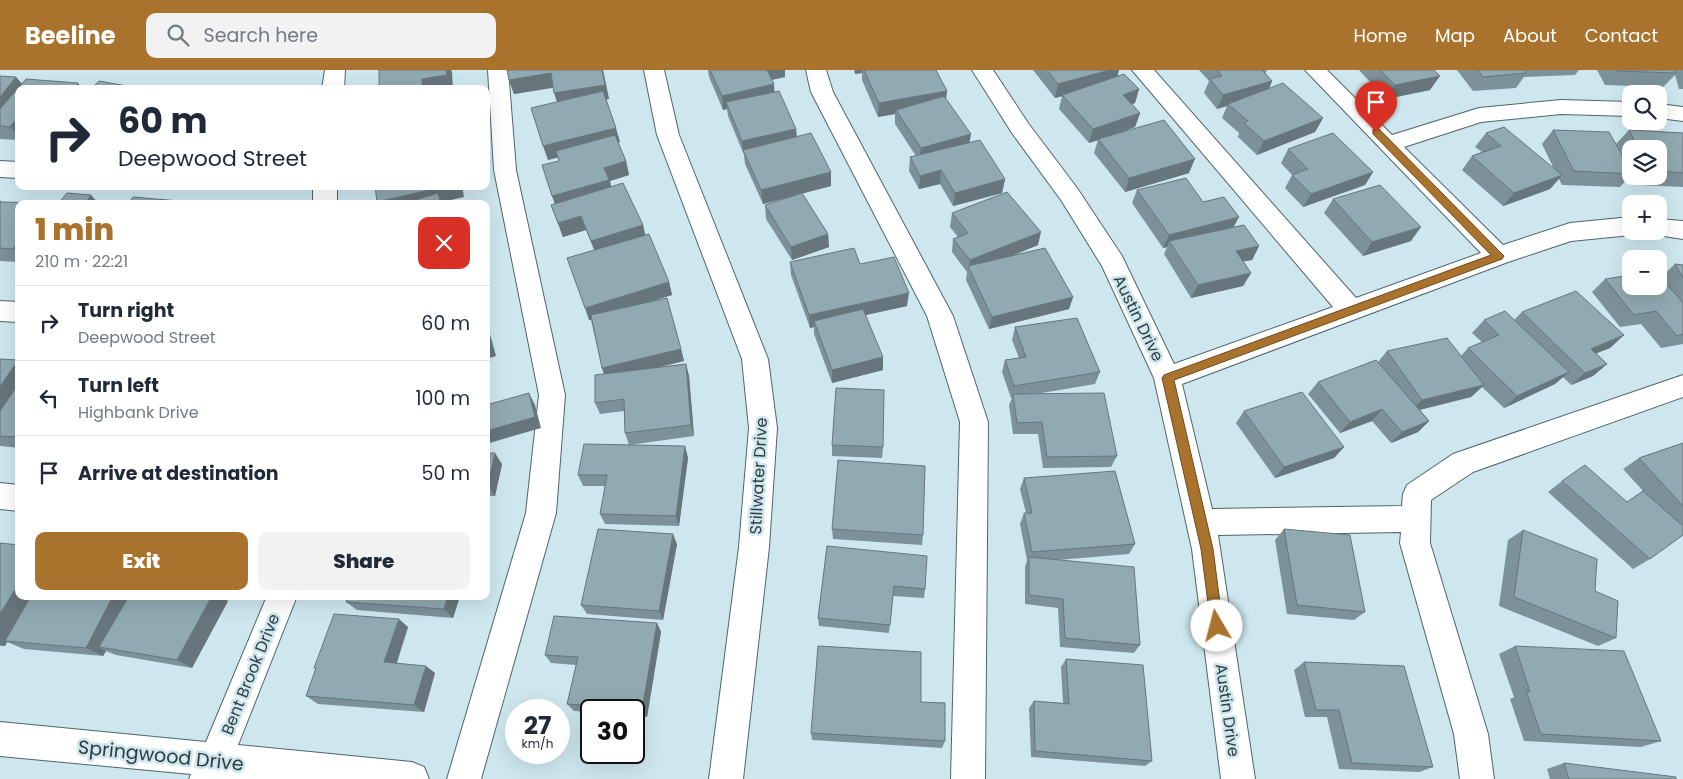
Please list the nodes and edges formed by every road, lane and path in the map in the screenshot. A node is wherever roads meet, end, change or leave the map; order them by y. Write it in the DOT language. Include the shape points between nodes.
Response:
graph roads {
  1 [pos="335,70"];
  2 [pos="498,70"];
  3 [pos="654,70"];
  4 [pos="816,70"];
  5 [pos="982,70"];
  6 [pos="1142,70"];
  7 [pos="1316,70"];
  8 [pos="333,85"];
  9 [pos="1622,109"];
  10 [pos="1667,111"];
  11 [pos="1683,114"];
  12 [pos="1388,144"];
  13 [pos="0,169"];
  14 [pos="15,170"];
  15 [pos="1622,227"];
  16 [pos="1667,229"];
  17 [pos="1683,230"];
  18 [pos="1499,256"];
  19 [pos="1351,310"];
  20 [pos="0,311"];
  21 [pos="15,312"];
  22 [pos="1168,378"];
  23 [pos="1683,386"];
  24 [pos="0,496"];
  25 [pos="15,498"];
  26 [pos="1416,519"];
  27 [pos="1201,522"];
  28 [pos="280,600"];
  29 [pos="0,739"];
  30 [pos="210,769"];
  31 [pos="412,779"];
  32 [pos="464,779"];
  33 [pos="726,779"];
  34 [pos="968,779"];
  35 [pos="1238,779"];
  36 [pos="1478,779"];
  1 -- 8 [label="street"];
  2 -- 32 [label="street" via="505,170 552,395 541,513"];
  3 -- 33 [label="street, Stillwater Drive" via="668,135 755,359 763,428 754,547"];
  4 -- 34 [label="street" via="822,92 940,316 974,422"];
  5 -- 22 [label="street, Austin Drive" via="1113,263"];
  6 -- 19 [label="street"];
  7 -- 12 [label="street"];
  9 -- 12 [label="street" via="1561,107 1479,115"];
  10 -- 11 [label="street"];
  12 -- 18 [label="street"];
  13 -- 14 [label="street"];
  15 -- 18 [label="street" via="1570,232"];
  16 -- 17 [label="street"];
  18 -- 19 [label="street"];
  19 -- 22 [label="street"];
  20 -- 21 [label="street"];
  22 -- 27 [label="street, Austin Drive"];
  23 -- 26 [label="street" via="1463,463 1417,494"];
  24 -- 25 [label="street"];
  26 -- 27 [label="street"];
  26 -- 36 [label="street" via="1415,542 1471,734"];
  27 -- 35 [label="street, Austin Drive"];
  28 -- 30 [label="street, Bent Brook Drive"];
  29 -- 30 [label="street, Springwood Drive"];
  30 -- 31 [label="street, Springwood Drive"];
}
